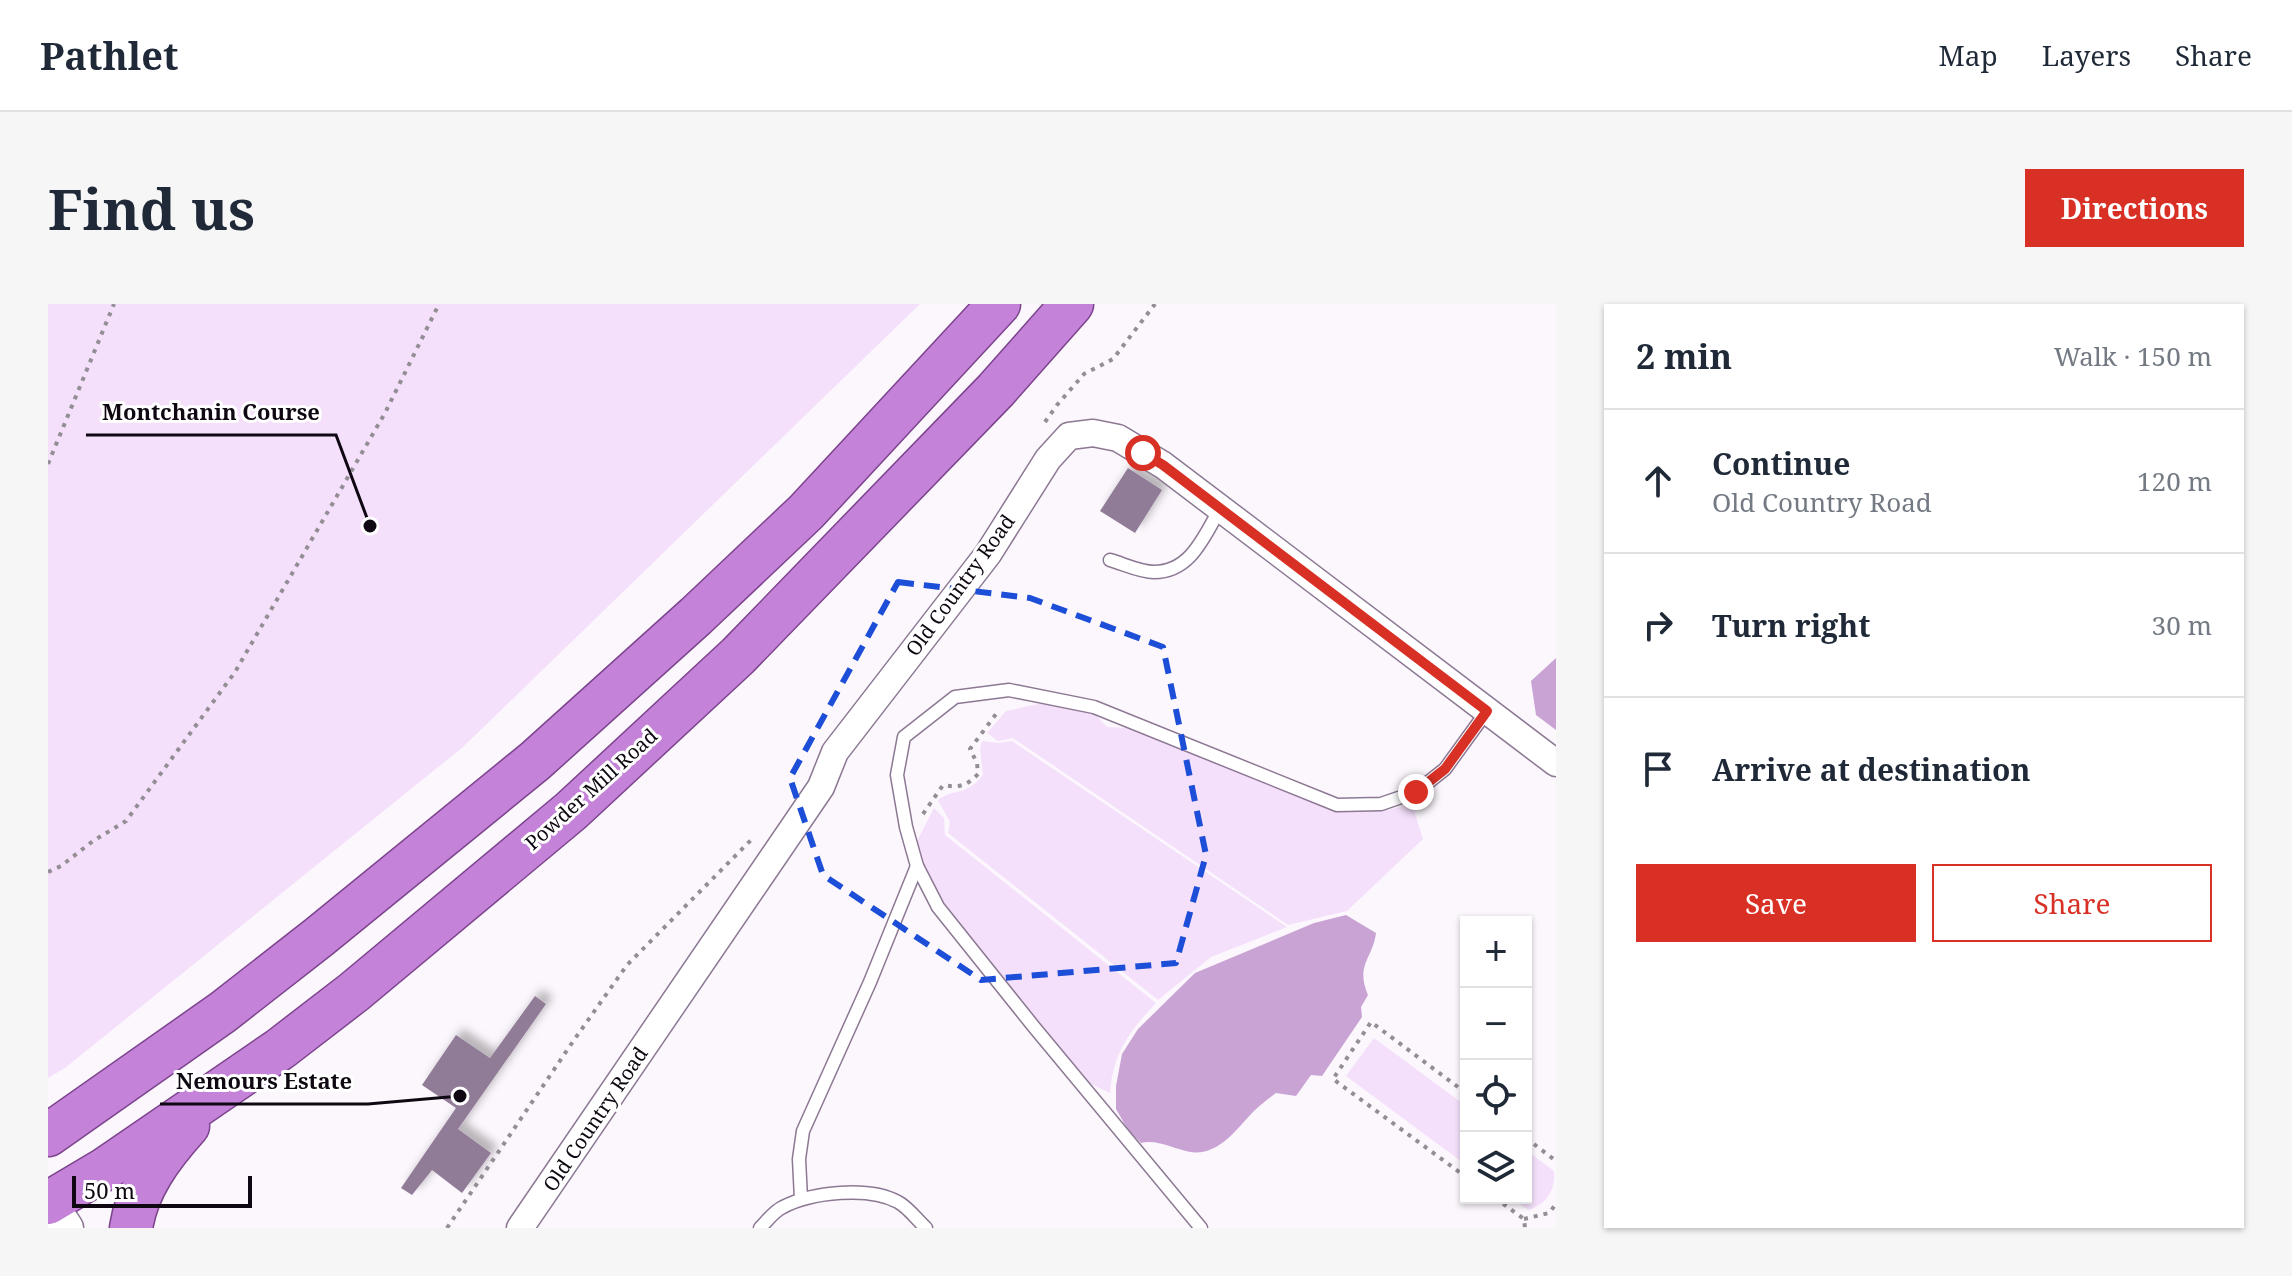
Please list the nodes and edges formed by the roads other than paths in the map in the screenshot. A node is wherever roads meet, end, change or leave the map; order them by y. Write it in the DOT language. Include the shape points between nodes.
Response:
graph roads {
  1 [pos="999,304"];
  2 [pos="1072,304"];
  3 [pos="1220,509"];
  4 [pos="1110,560"];
  5 [pos="1487,711"];
  6 [pos="1556,763"];
  7 [pos="917,866"];
  8 [pos="226,1086"];
  9 [pos="48,1135"];
  10 [pos="801,1199"];
  11 [pos="53,1208"];
  12 [pos="131,1228"];
  13 [pos="520,1228"];
  14 [pos="760,1228"];
  15 [pos="926,1228"];
  16 [pos="1201,1228"];
  1 -- 9 [label="highway" via="806,512 535,761 223,1012"];
  2 -- 8 [label="highway, Powder Mill Road" via="996,390 738,656 593,790 354,992"];
  3 -- 4 [label="lane" via="1194,553 1177,567 1153,572"];
  3 -- 5 [label="street, Old Country Road"];
  3 -- 13 [label="street, Old Country Road" via="1118,438 1069,436 1048,459 988,554 835,752 821,787"];
  5 -- 6 [label="street, Old Country Road"];
  5 -- 7 [label="lane" via="1445,769 1416,792 1381,804 1337,805 1094,707 1009,690 955,697 904,737 897,775"];
  7 -- 10 [label="lane" via="803,1131"];
  7 -- 16 [label="lane" via="938,907"];
  8 -- 11 [label="highway, Powder Mill Road"];
  8 -- 12 [label="highway" via="156,1166 140,1191"];
  10 -- 14 [label="lane" via="780,1208"];
  10 -- 15 [label="lane" via="859,1191 899,1202"];
}
